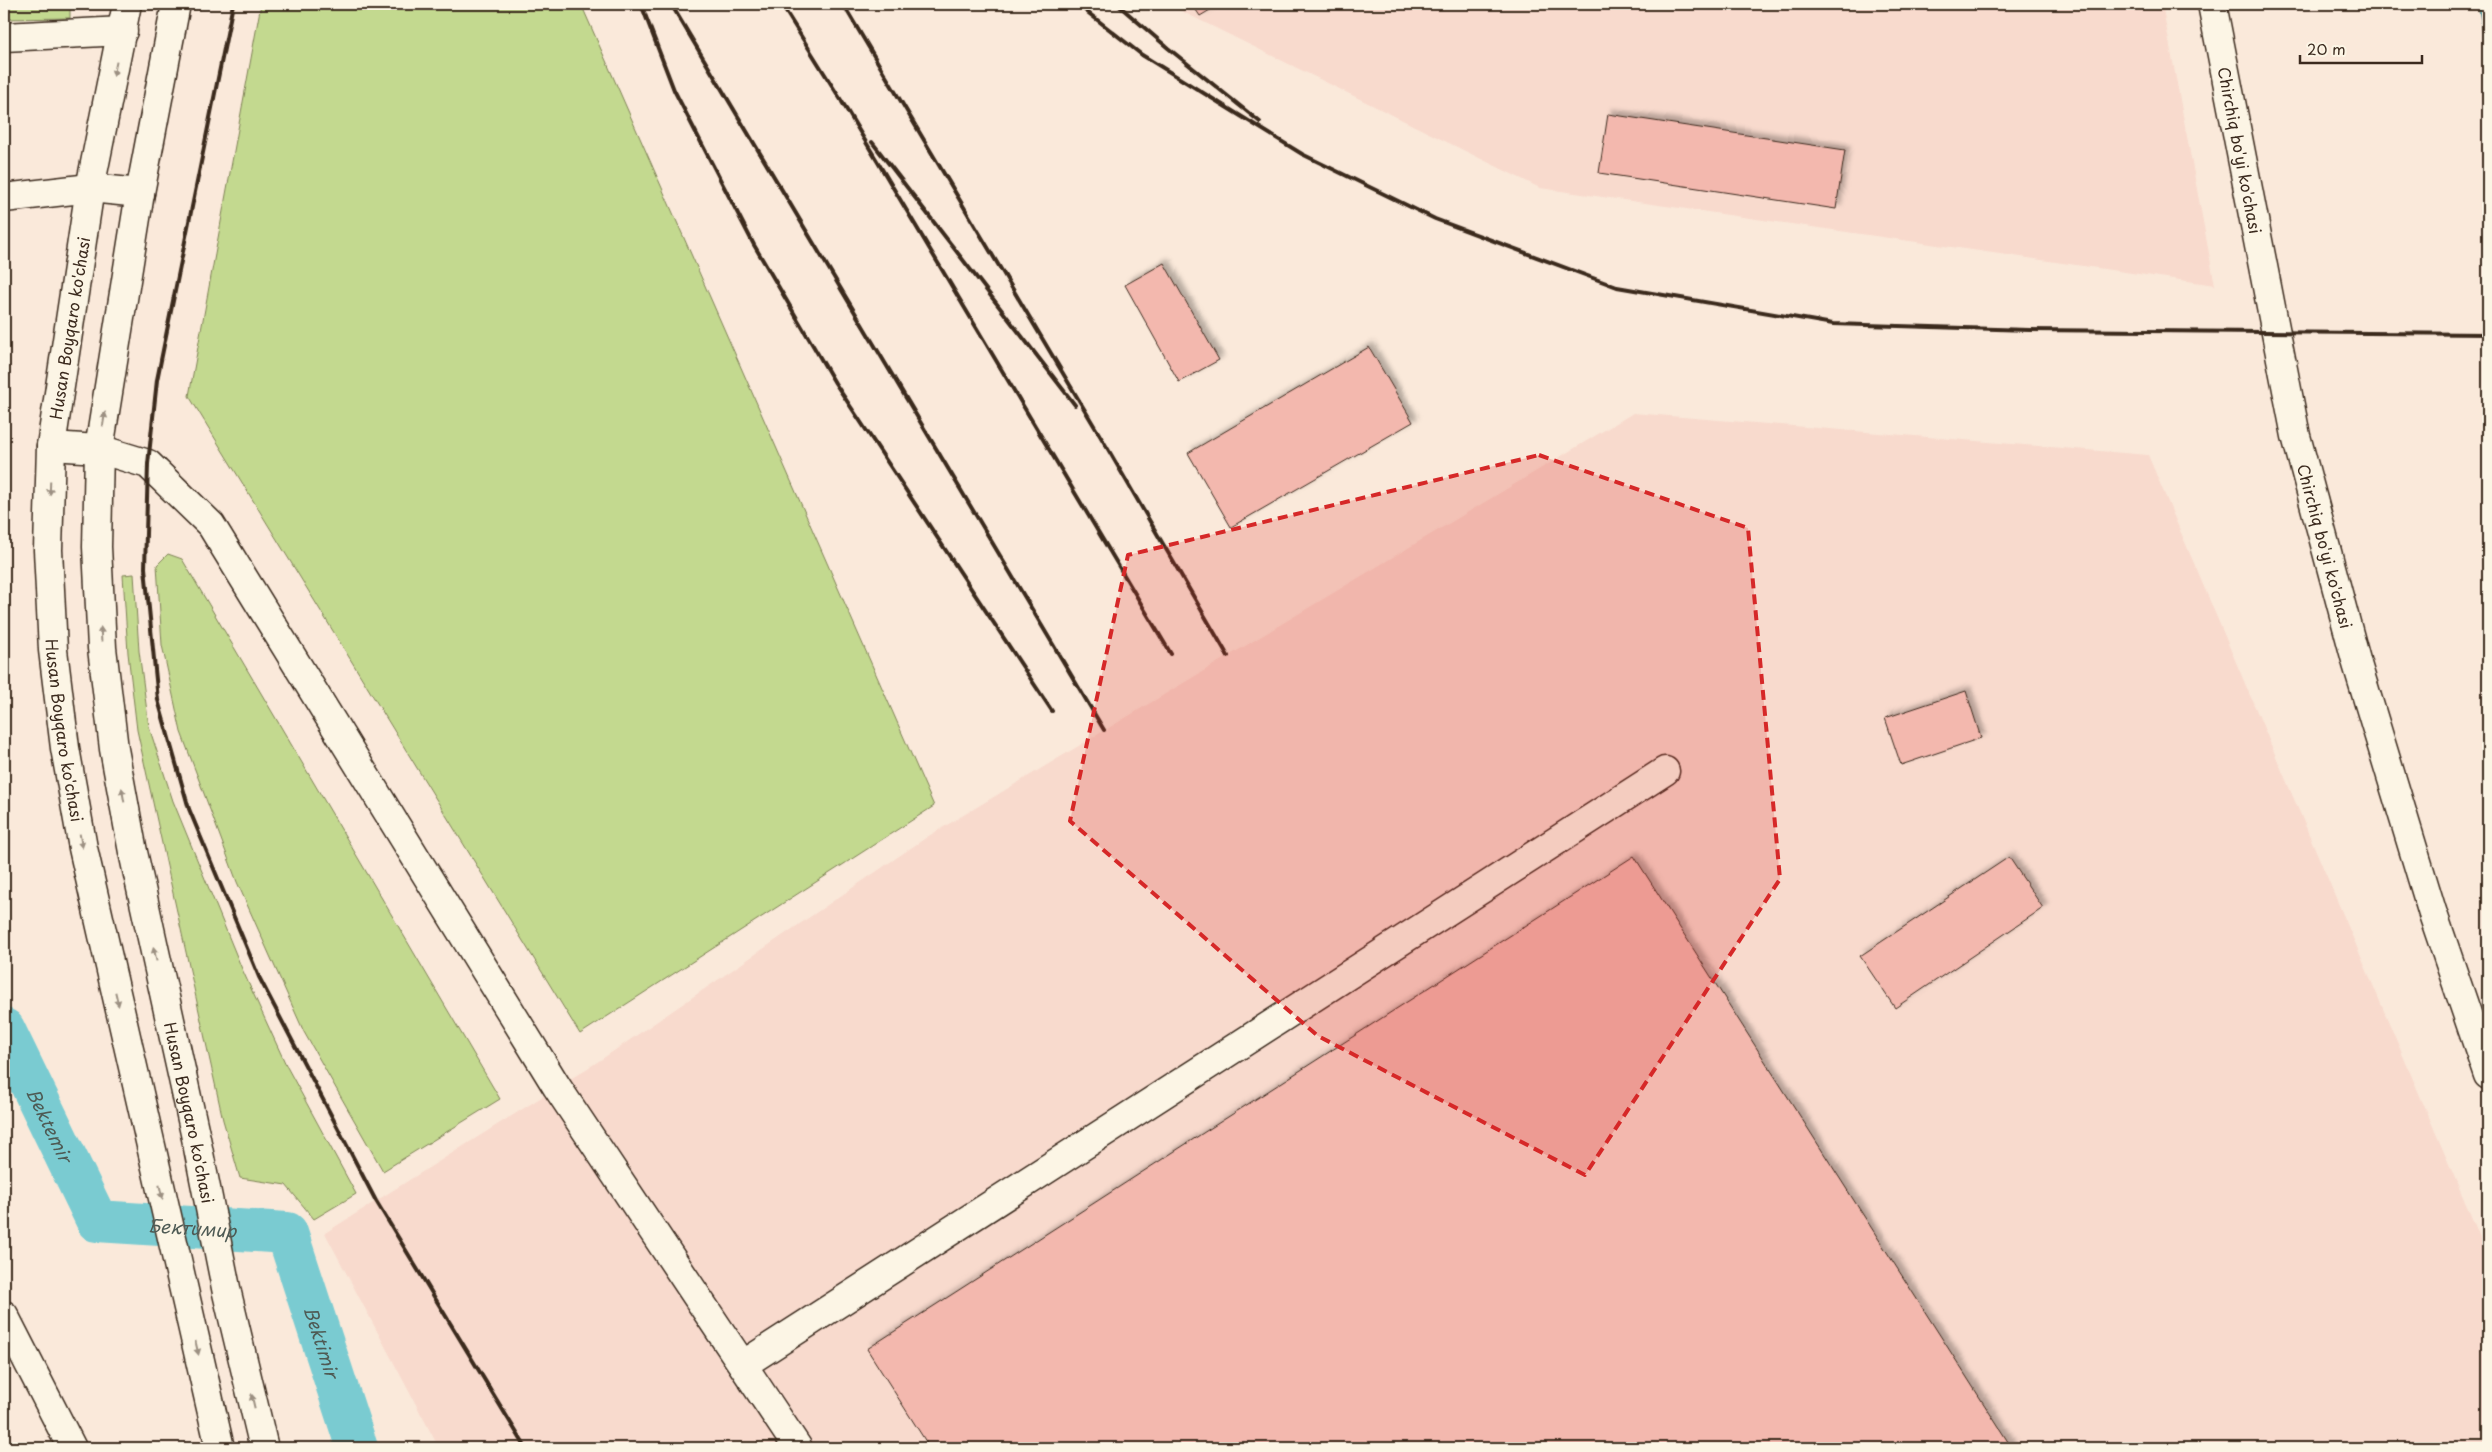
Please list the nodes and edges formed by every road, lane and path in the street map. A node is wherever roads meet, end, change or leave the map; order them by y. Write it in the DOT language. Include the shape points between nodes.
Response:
graph roads {
  1 [pos="127,4"];
  2 [pos="176,4"];
  3 [pos="2212,4"];
  4 [pos="123,31"];
  5 [pos="4,37"];
  6 [pos="90,188"];
  7 [pos="140,193"];
  8 [pos="4,198"];
  9 [pos="51,446"];
  10 [pos="99,449"];
  11 [pos="1666,771"];
  12 [pos="2488,1074"];
  13 [pos="4,1315"];
  14 [pos="744,1364"];
  15 [pos="72,1448"];
  16 [pos="220,1448"];
  17 [pos="264,1448"];
  18 [pos="798,1448"];
  1 -- 4 [label="main road, Husan Boyqaro ko'chasi"];
  2 -- 7 [label="main road, Husan Boyqaro ko'chasi"];
  3 -- 12 [label="main road, Chirchiq bo'yi ko'chasi" via="2296,436 2356,664 2432,911"];
  4 -- 5 [label="main road"];
  4 -- 6 [label="main road, Husan Boyqaro ko'chasi, one-way"];
  6 -- 7 [label="main road"];
  6 -- 8 [label="main road"];
  6 -- 9 [label="main road, Husan Boyqaro ko'chasi"];
  10 -- 7 [label="main road, Husan Boyqaro ko'chasi, one-way"];
  9 -- 10 [label="main road"];
  9 -- 16 [label="main road, Husan Boyqaro ko'chasi, one-way" via="48,550 53,650 65,748 83,848"];
  10 -- 14 [label="main road" via="148,464 211,525 557,1087"];
  17 -- 10 [label="main road, Husan Boyqaro ko'chasi, one-way" via="227,1293 114,749 102,648 97,547"];
  11 -- 14 [label="main road"];
  13 -- 15 [label="main road"];
  14 -- 18 [label="main road"];
}
